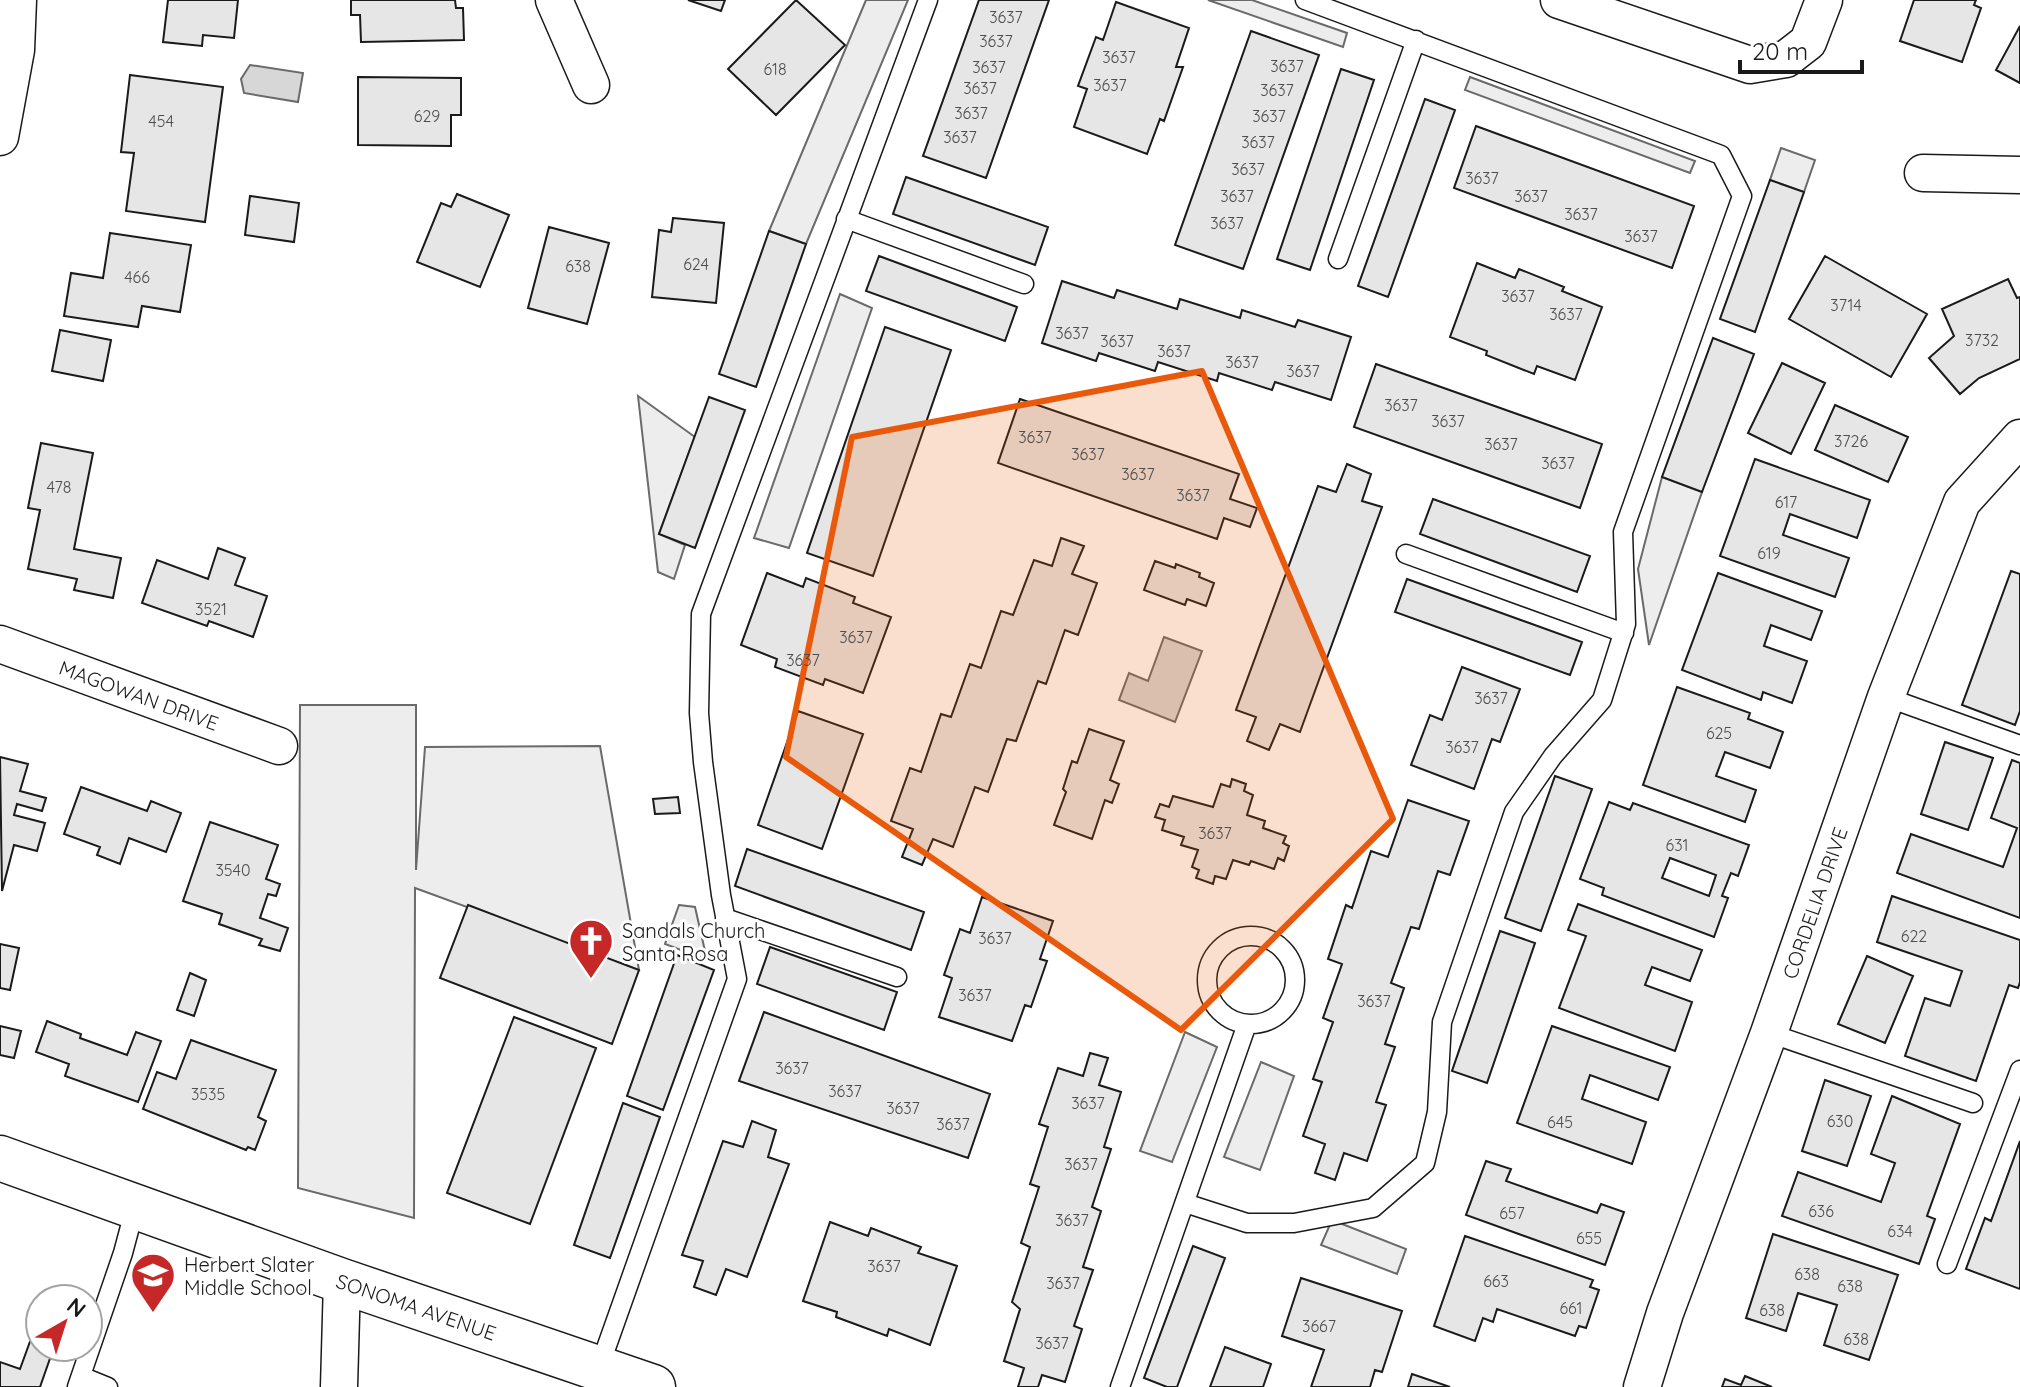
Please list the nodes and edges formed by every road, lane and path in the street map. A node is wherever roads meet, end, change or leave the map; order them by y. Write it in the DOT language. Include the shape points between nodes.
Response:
graph roads {
  1 [pos="18,0"];
  2 [pos="554,0"];
  3 [pos="928,0"];
  4 [pos="1305,0"];
  5 [pos="1559,0"];
  6 [pos="1824,0"];
  7 [pos="1416,40"];
  8 [pos="591,85"];
  9 [pos="0,137"];
  10 [pos="1923,173"];
  11 [pos="2020,175"];
  12 [pos="846,219"];
  13 [pos="1338,259"];
  14 [pos="1024,284"];
  15 [pos="2020,438"];
  16 [pos="1406,554"];
  17 [pos="1624,633"];
  18 [pos="0,644"];
  19 [pos="1886,697"];
  20 [pos="2020,745"];
  21 [pos="279,746"];
  22 [pos="725,918"];
  23 [pos="897,977"];
  24 [pos="1247,1024"];
  25 [pos="1769,1033"];
  26 [pos="2020,1070"];
  27 [pos="1973,1103"];
  28 [pos="0,1158"];
  29 [pos="1185,1203"];
  30 [pos="135,1208"];
  31 [pos="1947,1264"];
  32 [pos="342,1281"];
  33 [pos="599,1368"];
  34 [pos="79,1382"];
  35 [pos="108,1387"];
  36 [pos="339,1387"];
  37 [pos="653,1387"];
  38 [pos="1120,1387"];
  39 [pos="1642,1387"];
  1 -- 9 [label="street" via="16,50"];
  2 -- 8 [label="street"];
  3 -- 12 [label="lane"];
  4 -- 7 [label="lane"];
  5 -- 6 [label="street" via="1750,65 1786,59 1808,42"];
  7 -- 13 [label="lane"];
  7 -- 17 [label="lane" via="1721,155 1742,196 1623,532"];
  10 -- 11 [label="street"];
  12 -- 14 [label="lane"];
  12 -- 22 [label="lane" via="701,614 699,713"];
  15 -- 19 [label="street, CORDELIA DRIVE" via="1962,502"];
  16 -- 17 [label="lane"];
  17 -- 29 [label="lane" via="1602,700 1553,756 1508,824 1442,1022 1437,1112 1425,1163 1373,1208 1294,1223 1247,1223"];
  18 -- 21 [label="street, MAGOWAN DRIVE"];
  19 -- 20 [label="lane"];
  19 -- 25 [label="street, CORDELIA DRIVE"];
  22 -- 23 [label="lane"];
  22 -- 33 [label="lane" via="737,979"];
  24 -- 24 [label="lane" via="1275,1018 1294,995 1296,980 1294,965 1275,942 1247,936 1221,948 1207,973 1212,1001 1221,1013"];
  24 -- 29 [label="lane"];
  25 -- 27 [label="lane"];
  25 -- 39 [label="street, CORDELIA DRIVE"];
  26 -- 31 [label="lane"];
  28 -- 30 [label="street, SONOMA AVENUE"];
  29 -- 38 [label="lane"];
  30 -- 32 [label="street, SONOMA AVENUE"];
  30 -- 34 [label="lane"];
  32 -- 33 [label="street, SONOMA AVENUE"];
  32 -- 36 [label="street"];
  33 -- 37 [label="street, SONOMA AVENUE"];
  34 -- 35 [label="lane"];
}
